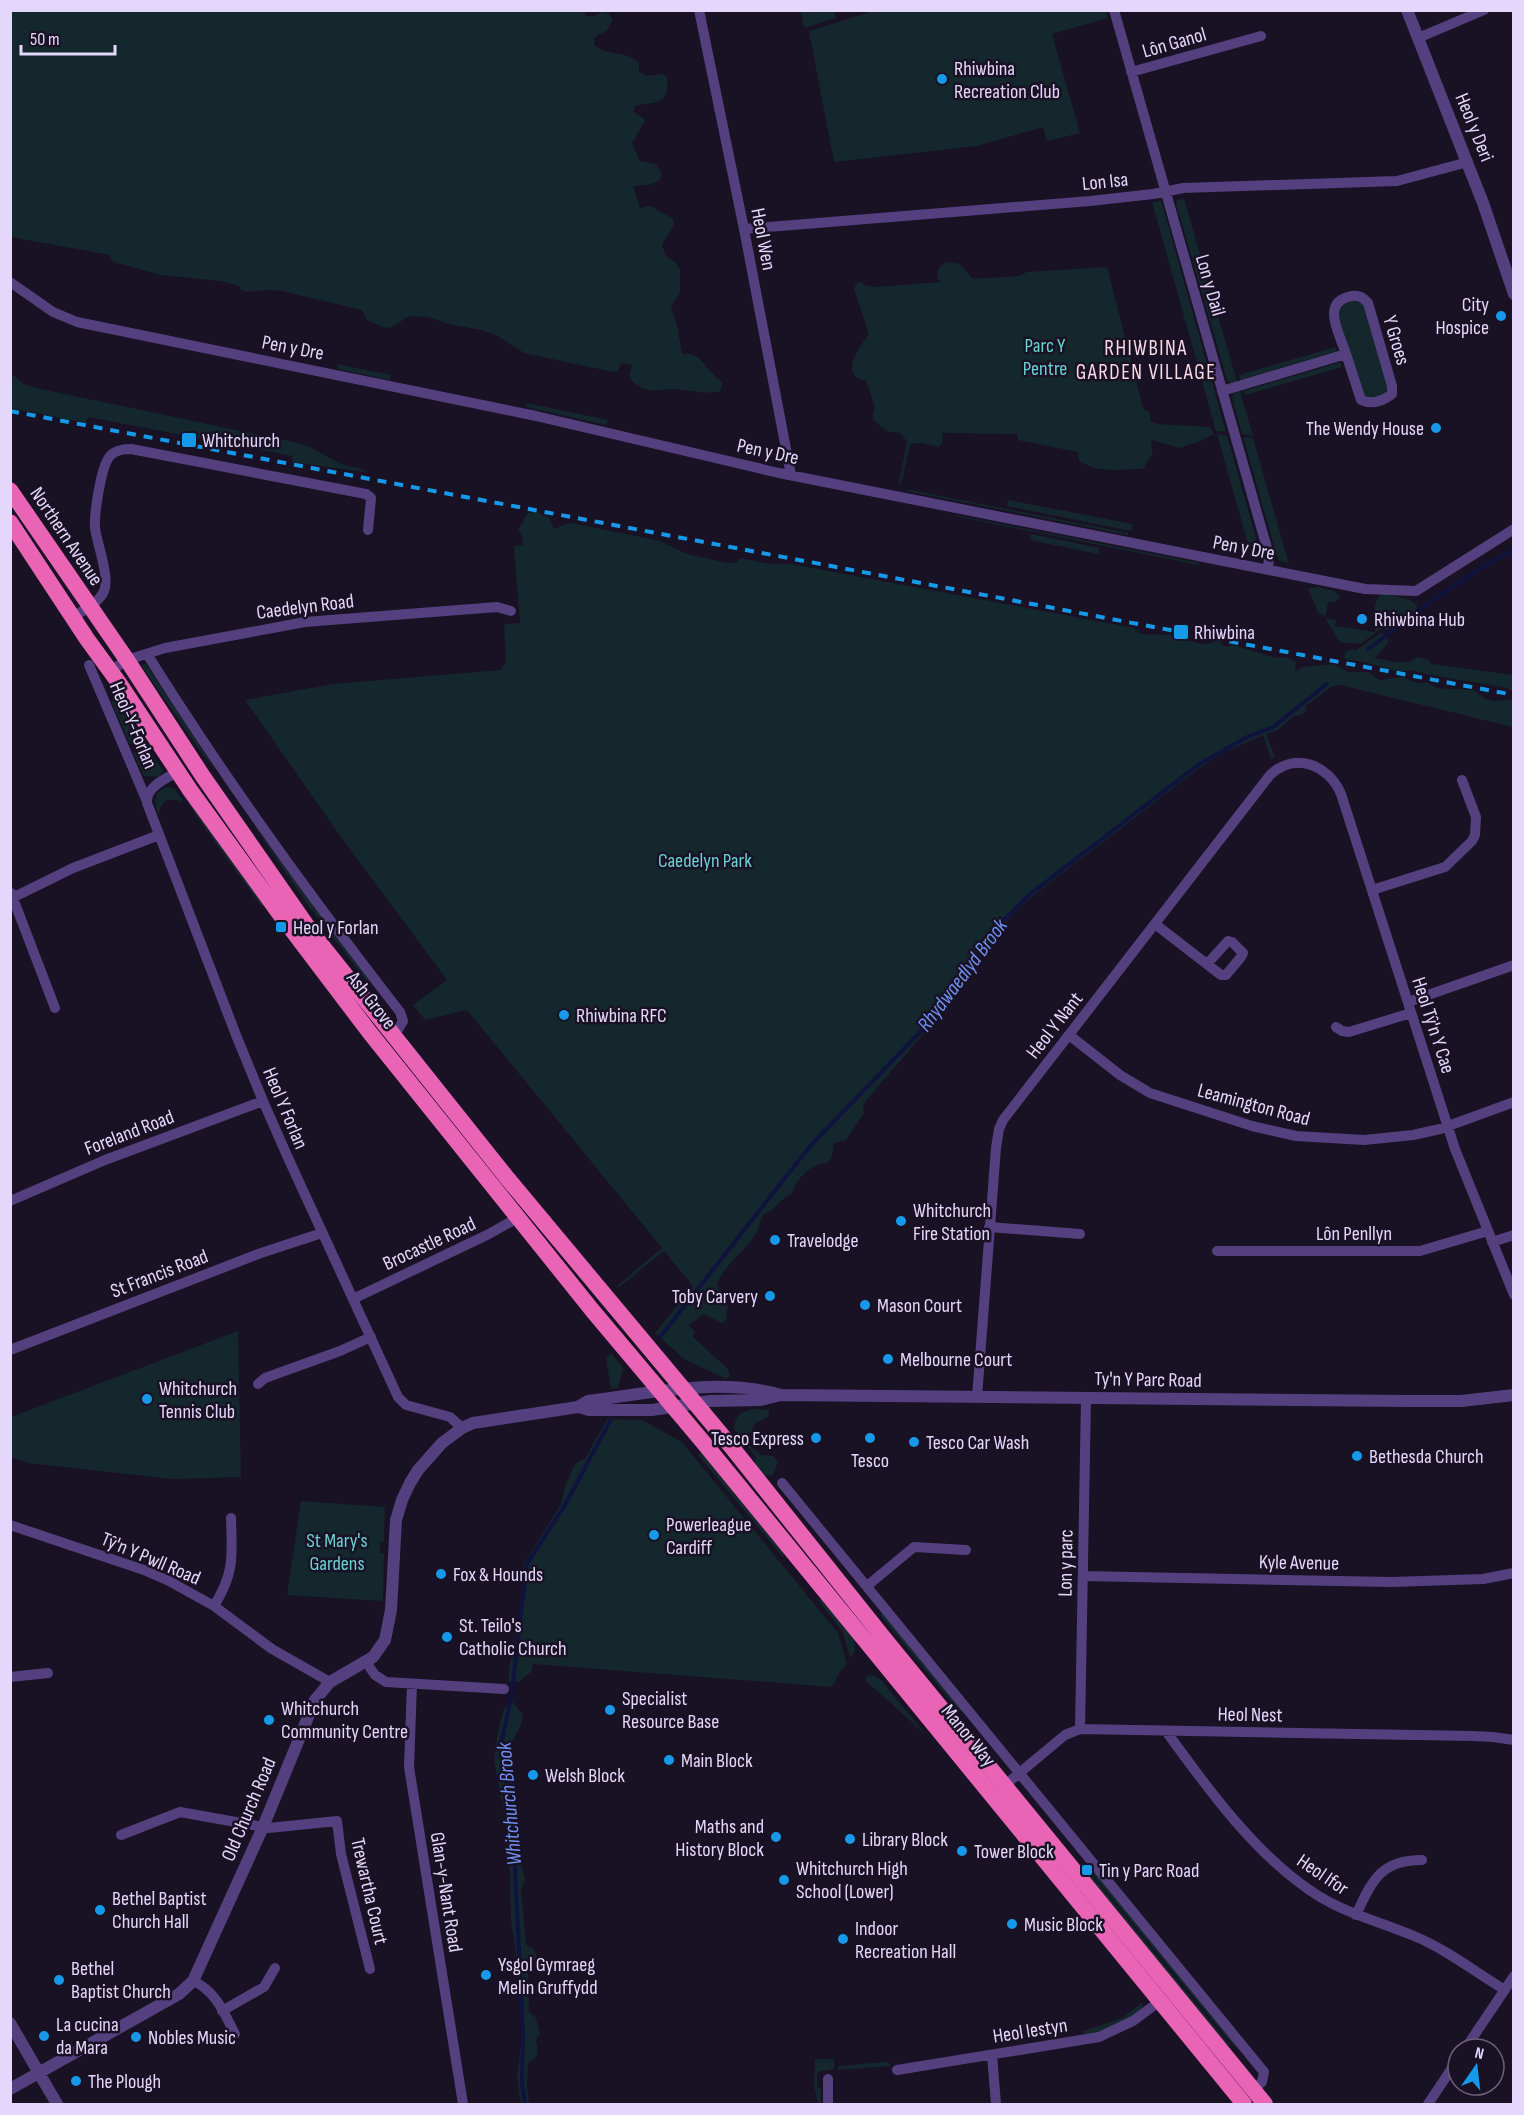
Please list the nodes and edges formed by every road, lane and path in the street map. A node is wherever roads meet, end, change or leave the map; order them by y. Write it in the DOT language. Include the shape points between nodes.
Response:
graph roads {
  1 [pos="699,10"];
  2 [pos="1114,10"];
  3 [pos="1407,10"];
  4 [pos="1484,10"];
  5 [pos="1261,36"];
  6 [pos="1418,38"];
  7 [pos="1131,72"];
  8 [pos="1468,162"];
  9 [pos="1166,191"];
  10 [pos="744,229"];
  11 [pos="10,282"];
  12 [pos="1514,294"];
  13 [pos="1346,354"];
  14 [pos="1222,391"];
  15 [pos="791,475"];
  16 [pos="10,490"];
  17 [pos="10,522"];
  18 [pos="1514,529"];
  19 [pos="368,530"];
  20 [pos="1268,570"];
  21 [pos="90,606"];
  22 [pos="511,611"];
  23 [pos="72,617"];
  24 [pos="147,654"];
  25 [pos="127,660"];
  26 [pos="89,665"];
  27 [pos="110,670"];
  28 [pos="1322,768"];
  29 [pos="178,771"];
  30 [pos="1462,780"];
  31 [pos="146,799"];
  32 [pos="159,835"];
  33 [pos="1372,890"];
  34 [pos="11,897"];
  35 [pos="1155,924"];
  36 [pos="1208,964"];
  37 [pos="1514,965"];
  38 [pos="1409,1007"];
  39 [pos="55,1008"];
  40 [pos="1336,1027"];
  41 [pos="392,1034"];
  42 [pos="1069,1035"];
  43 [pos="263,1101"];
  44 [pos="1514,1102"];
  45 [pos="1448,1126"];
  46 [pos="10,1201"];
  47 [pos="519,1217"];
  48 [pos="989,1227"];
  49 [pos="1488,1231"];
  50 [pos="322,1233"];
  51 [pos="1080,1234"];
  52 [pos="1514,1235"];
  53 [pos="1492,1242"];
  54 [pos="1217,1251"];
  55 [pos="1514,1295"];
  56 [pos="353,1299"];
  57 [pos="371,1337"];
  58 [pos="10,1350"];
  59 [pos="258,1384"];
  60 [pos="781,1395"];
  61 [pos="1514,1395"];
  62 [pos="977,1397"];
  63 [pos="678,1398"];
  64 [pos="1086,1398"];
  65 [pos="578,1407"];
  66 [pos="462,1428"];
  67 [pos="782,1483"];
  68 [pos="231,1518"];
  69 [pos="10,1525"];
  70 [pos="966,1550"];
  71 [pos="1514,1573"];
  72 [pos="1083,1576"];
  73 [pos="867,1586"];
  74 [pos="213,1606"];
  75 [pos="366,1662"];
  76 [pos="48,1673"];
  77 [pos="10,1677"];
  78 [pos="330,1682"];
  79 [pos="412,1684"];
  80 [pos="504,1689"];
  81 [pos="1080,1729"];
  82 [pos="1166,1731"];
  83 [pos="1514,1740"];
  84 [pos="1018,1773"];
  85 [pos="1005,1785"];
  86 [pos="263,1827"];
  87 [pos="122,1835"];
  88 [pos="1422,1860"];
  89 [pos="1356,1915"];
  90 [pos="275,1968"];
  91 [pos="369,1969"];
  92 [pos="1514,1976"];
  93 [pos="193,1981"];
  94 [pos="1505,1990"];
  95 [pos="1160,2001"];
  96 [pos="222,2010"];
  97 [pos="10,2022"];
  98 [pos="235,2034"];
  99 [pos="1473,2037"];
  100 [pos="993,2055"];
  101 [pos="897,2070"];
  102 [pos="39,2073"];
  103 [pos="1446,2077"];
  104 [pos="828,2079"];
  105 [pos="10,2089"];
  106 [pos="1253,2090"];
  107 [pos="57,2104"];
  108 [pos="463,2104"];
  109 [pos="828,2104"];
  110 [pos="996,2104"];
  111 [pos="1244,2104"];
  112 [pos="1265,2104"];
  113 [pos="1428,2104"];
  1 -- 10 [label="street, Heol Wen"];
  2 -- 7 [label="street, Lon y Dail"];
  3 -- 6 [label="street, Heol y Deri"];
  4 -- 6 [label="street"];
  5 -- 7 [label="street, Lôn Ganol"];
  6 -- 8 [label="street, Heol y Deri"];
  7 -- 9 [label="street, Lon y Dail"];
  8 -- 9 [label="street, Lon Isa" via="1397,181"];
  8 -- 12 [label="street, Heol y Deri"];
  9 -- 10 [label="street, Lon Isa" via="1015,208"];
  9 -- 14 [label="street, Lon y Dail"];
  10 -- 15 [label="street, Heol Wen"];
  11 -- 15 [label="street, Pen y Dre" via="53,312 77,322 536,416"];
  13 -- 13 [label="street, Y Groes" via="1334,306 1337,301 1359,296 1368,303 1393,390 1389,396 1371,403 1361,400"];
  13 -- 14 [label="street"];
  14 -- 20 [label="street, Lon y Dail" via="1269,555"];
  15 -- 20 [label="street, Pen y Dre"];
  16 -- 21 [label="highway, Northern Avenue"];
  17 -- 23 [label="highway, Northern Avenue"];
  18 -- 20 [label="street, Pen y Dre" via="1416,591 1365,589"];
  19 -- 21 [label="street" via="371,498 366,494 131,449 116,451 107,461 95,517 105,587"];
  21 -- 23 [label="street"];
  21 -- 25 [label="highway, Ash Grove"];
  22 -- 24 [label="street, Caedelyn Road" via="497,607 327,619 201,640"];
  23 -- 27 [label="highway, Ash Grove"];
  24 -- 25 [label="street, Caedelyn Road"];
  24 -- 41 [label="street, Ash Grove" via="258,822 400,1012 403,1021"];
  25 -- 27 [label="street, Caedelyn Road"];
  25 -- 41 [label="highway, Ash Grove" via="285,896"];
  26 -- 31 [label="street, Heol-Y-Forlan"];
  27 -- 29 [label="highway, Ash Grove"];
  28 -- 33 [label="street, Heol Tŷ'n Y Cae" via="1337,784"];
  28 -- 35 [label="street, Heol Y Nant" via="1294,763 1276,769"];
  29 -- 31 [label="street" via="151,789"];
  29 -- 47 [label="highway, Ash Grove" via="324,973"];
  30 -- 33 [label="street" via="1476,817 1472,841 1445,867"];
  31 -- 32 [label="street, Heol Y Forlan"];
  32 -- 34 [label="street"];
  32 -- 43 [label="street, Heol Y Forlan"];
  33 -- 38 [label="street, Heol Tŷ'n Y Cae"];
  34 -- 39 [label="street"];
  35 -- 36 [label="street"];
  35 -- 42 [label="street, Heol Y Nant"];
  37 -- 38 [label="street"];
  38 -- 40 [label="street" via="1349,1032"];
  38 -- 45 [label="street, Heol Tŷ'n Y Cae"];
  41 -- 63 [label="highway, Ash Grove"];
  42 -- 45 [label="street, Leamington Road" via="1150,1093 1275,1132 1317,1139 1364,1140"];
  42 -- 48 [label="street, Heol Y Nant" via="999,1129"];
  43 -- 46 [label="street, Foreland Road" via="105,1160"];
  43 -- 50 [label="street, Heol Y Forlan"];
  44 -- 45 [label="street, Leamington Road"];
  45 -- 49 [label="street, Heol Tŷ'n Y Cae"];
  47 -- 56 [label="street, Brocastle Road"];
  47 -- 63 [label="highway, Ash Grove" via="592,1310"];
  48 -- 51 [label="street"];
  48 -- 62 [label="street, Heol Y Nant"];
  49 -- 53 [label="street, Heol Tŷ'n Y Cae"];
  49 -- 54 [label="street, Lôn Penllyn" via="1420,1251"];
  50 -- 56 [label="street, Heol Y Forlan"];
  50 -- 58 [label="street, St Francis Road"];
  52 -- 53 [label="street"];
  53 -- 55 [label="street, Heol Tŷ'n Y Cae"];
  56 -- 57 [label="street, Heol Y Forlan"];
  57 -- 59 [label="street"];
  57 -- 66 [label="street, Heol Y Forlan" via="402,1402 450,1417"];
  60 -- 62 [label="street, Ty'n Y Parc Road"];
  60 -- 63 [label="street, Ty'n Y Parc Road" via="761,1400"];
  60 -- 63 [label="street, Ty'n Y Parc Road" via="761,1389 699,1388"];
  61 -- 64 [label="street, Ty'n Y Parc Road" via="1461,1401"];
  62 -- 64 [label="street, Ty'n Y Parc Road"];
  63 -- 65 [label="street, Old Church Road" via="588,1401"];
  63 -- 65 [label="street, Old Church Road" via="652,1410"];
  63 -- 85 [label="highway, Manor Way" via="752,1472"];
  63 -- 95 [label="highway, Manor Way" via="704,1442"];
  64 -- 72 [label="street, Lon y parc"];
  65 -- 66 [label="street, Old Church Road" via="484,1420"];
  66 -- 75 [label="street, Old Church Road" via="432,1453 402,1500 396,1520 389,1626 382,1646"];
  67 -- 73 [label="street, Manor Way"];
  68 -- 74 [label="street" via="231,1569"];
  69 -- 74 [label="street, Tŷ'n Y Pwll Road" via="144,1570"];
  70 -- 73 [label="street" via="914,1547"];
  71 -- 72 [label="street, Kyle Avenue" via="1484,1579 1392,1582"];
  72 -- 81 [label="street, Lon y parc"];
  73 -- 84 [label="street, Manor Way"];
  74 -- 78 [label="street, Tŷ'n Y Pwll Road" via="273,1649"];
  75 -- 78 [label="street, Old Church Road"];
  75 -- 79 [label="street" via="386,1682"];
  76 -- 77 [label="street"];
  78 -- 86 [label="street, Old Church Road" via="313,1704"];
  79 -- 80 [label="street"];
  79 -- 108 [label="street, Glan-y-Nant Road" via="409,1767"];
  81 -- 82 [label="street, Heol Nest"];
  81 -- 84 [label="street" via="1065,1735"];
  82 -- 83 [label="street, Heol Nest"];
  82 -- 89 [label="street, Heol Ifor" via="1260,1848 1318,1896"];
  84 -- 85 [label="street"];
  84 -- 106 [label="street, Manor Way" via="1264,2073 1263,2082"];
  85 -- 106 [label="highway, Manor Way"];
  86 -- 87 [label="street" via="180,1812"];
  86 -- 91 [label="street, Trewartha Court" via="337,1821 341,1854"];
  86 -- 93 [label="street, Old Church Road"];
  88 -- 89 [label="street" via="1394,1863 1382,1871"];
  89 -- 94 [label="street, Heol Ifor" via="1430,1944"];
  90 -- 96 [label="street" via="264,1987"];
  92 -- 94 [label="street"];
  93 -- 96 [label="street" via="213,1994"];
  93 -- 102 [label="street, Old Church Road" via="179,1994"];
  94 -- 99 [label="street"];
  95 -- 100 [label="street, Heol Iestyn" via="1133,2021 1099,2037"];
  95 -- 111 [label="highway, Manor Way"];
  96 -- 98 [label="street"];
  97 -- 102 [label="street"];
  100 -- 101 [label="street, Heol Iestyn"];
  100 -- 110 [label="street"];
  102 -- 105 [label="street, Old Church Road"];
  102 -- 107 [label="street"];
  103 -- 113 [label="street"];
  104 -- 109 [label="street"];
  106 -- 112 [label="highway, Manor Way"];
}
